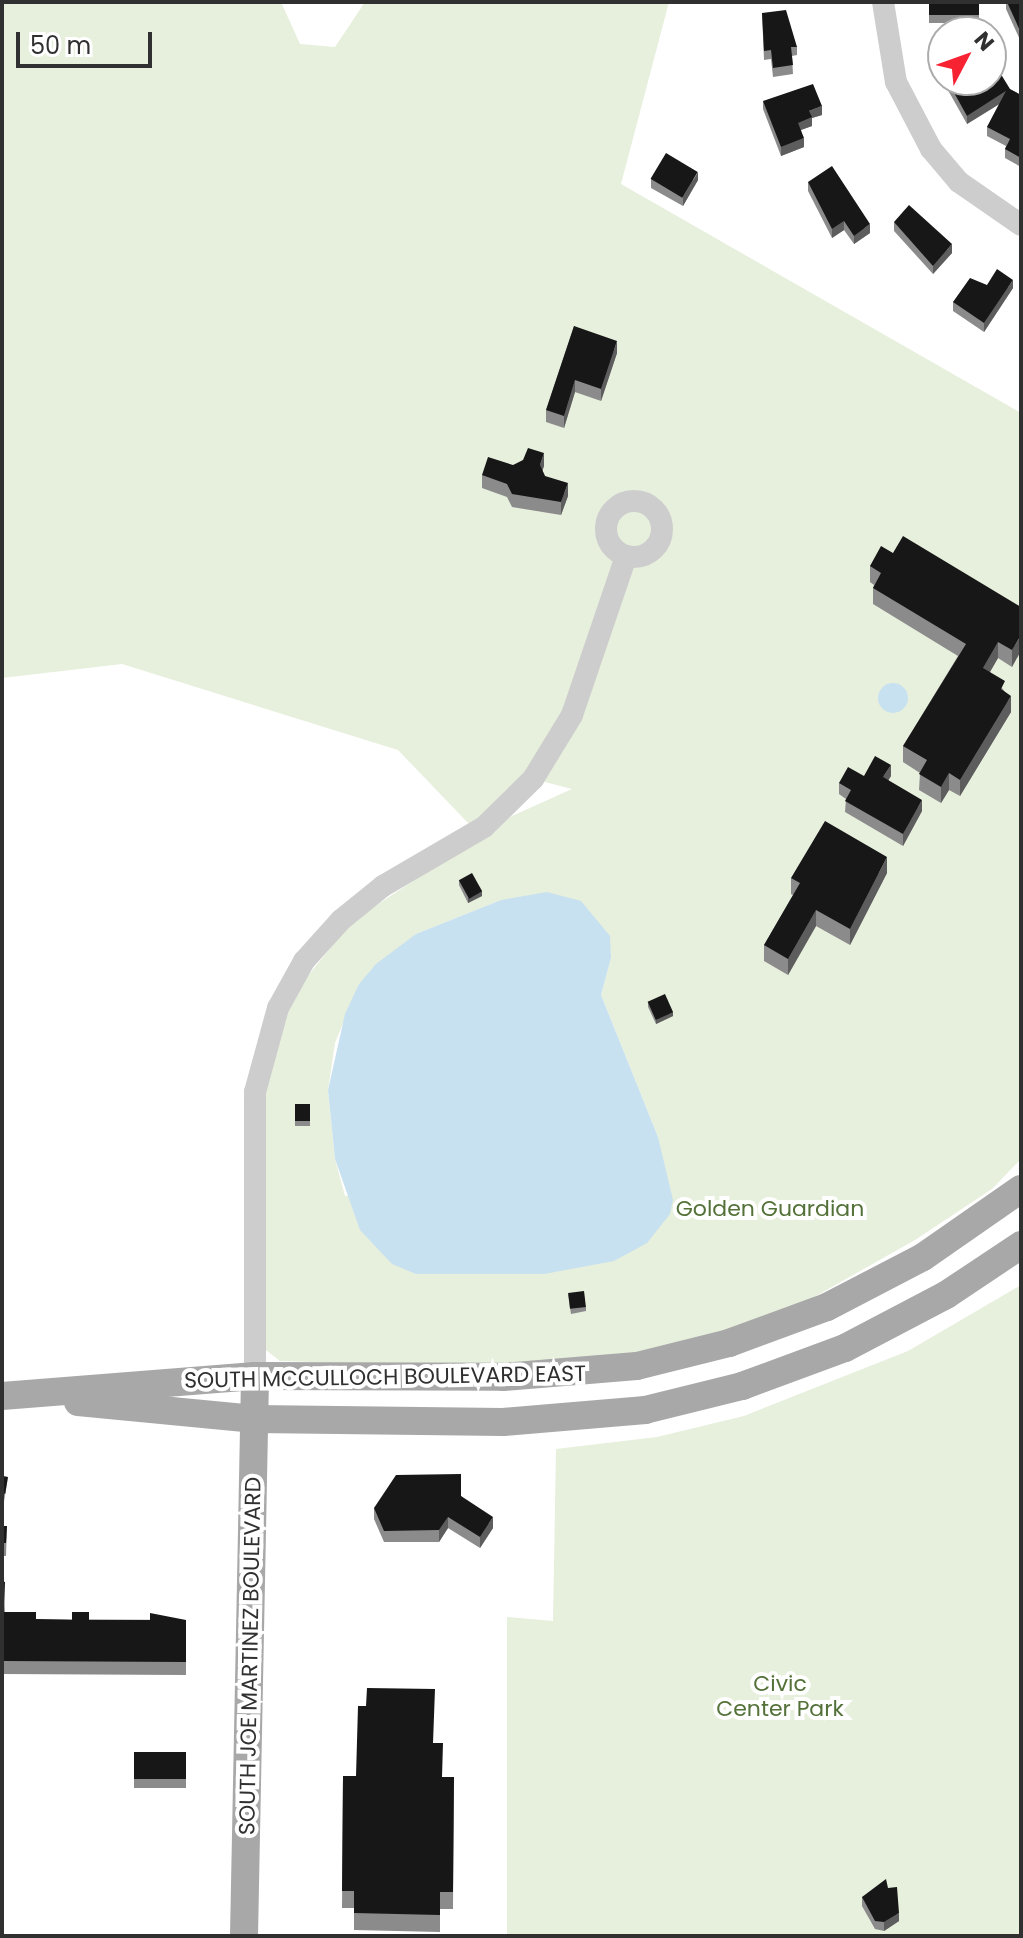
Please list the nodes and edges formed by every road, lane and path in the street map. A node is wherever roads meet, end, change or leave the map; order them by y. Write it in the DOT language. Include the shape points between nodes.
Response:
graph roads {
  1 [pos="883,2"];
  2 [pos="1021,225"];
  3 [pos="626,556"];
  4 [pos="1021,1189"];
  5 [pos="1021,1245"];
  6 [pos="255,1376"];
  7 [pos="2,1396"];
  8 [pos="41,1396"];
  9 [pos="255,1419"];
  10 [pos="244,1936"];
  1 -- 2 [label="street" via="896,82 931,149 959,182"];
  3 -- 6 [label="street" via="575,709 533,779 484,827 383,886 341,920 304,961 278,1008 255,1092"];
  4 -- 6 [label="main road, SOUTH MCCULLOCH BOULEVARD EAST" via="956,1236 859,1292 762,1333 696,1352 622,1368 541,1376"];
  5 -- 9 [label="main road, SOUTH MCCULLOCH BOULEVARD EAST" via="946,1295 845,1348 777,1375 686,1401 543,1421"];
  6 -- 8 [label="main road, SOUTH MCCULLOCH BOULEVARD EAST"];
  6 -- 9 [label="main road, SOUTH JOE MARTINEZ BOULEVARD"];
  7 -- 8 [label="main road, SOUTH MCCULLOCH BOULEVARD EAST"];
  8 -- 9 [label="main road, SOUTH MCCULLOCH BOULEVARD EAST"];
  9 -- 10 [label="main road, SOUTH JOE MARTINEZ BOULEVARD"];
}
